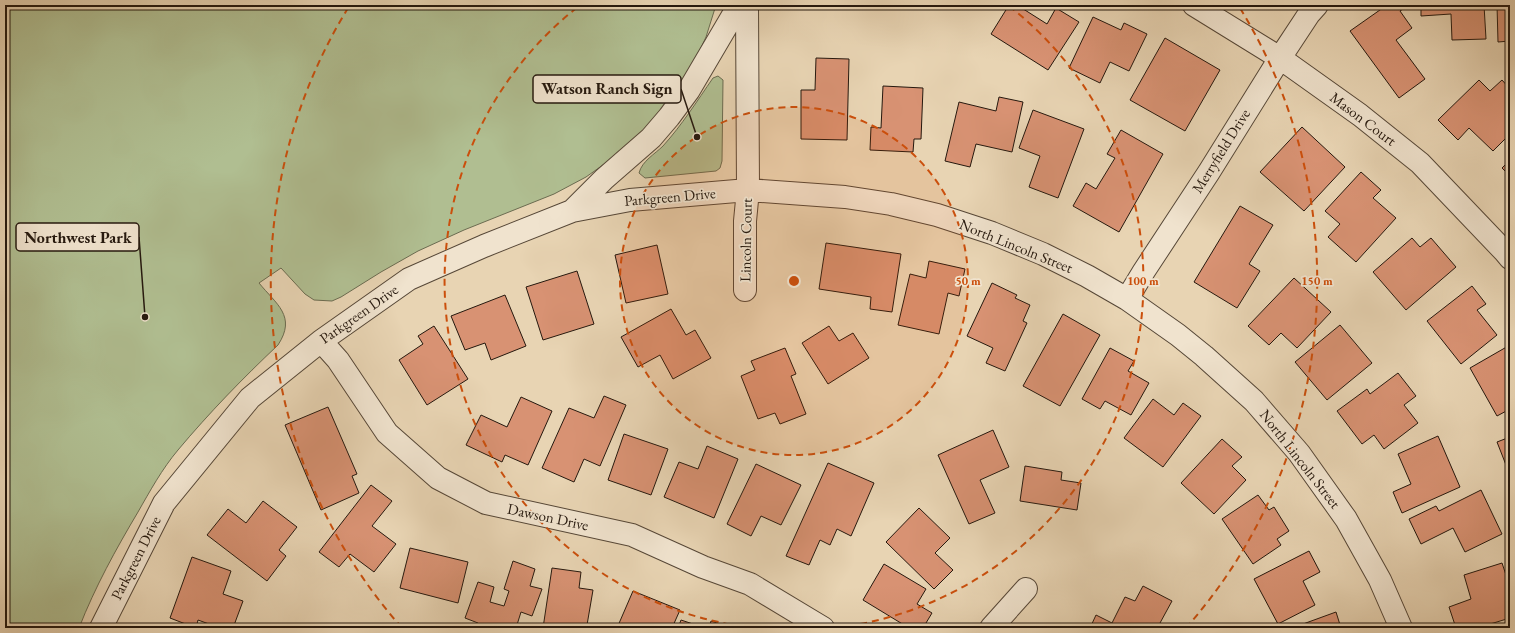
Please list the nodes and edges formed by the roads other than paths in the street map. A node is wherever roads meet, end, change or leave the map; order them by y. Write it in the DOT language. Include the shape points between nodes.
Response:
graph roads {
  1 [pos="739,5"];
  2 [pos="747,5"];
  3 [pos="1194,5"];
  4 [pos="1317,5"];
  5 [pos="1280,58"];
  6 [pos="748,190"];
  7 [pos="572,211"];
  8 [pos="1510,258"];
  9 [pos="745,290"];
  10 [pos="1127,299"];
  11 [pos="321,341"];
  12 [pos="1026,589"];
  13 [pos="101,628"];
  14 [pos="823,628"];
  15 [pos="991,628"];
  16 [pos="1401,628"];
  1 -- 7 [label="street" via="689,90 669,117 651,138"];
  2 -- 6 [label="street"];
  3 -- 5 [label="street, Mason Court"];
  4 -- 5 [label="street, Merryfield Drive" via="1308,14"];
  5 -- 8 [label="street, Mason Court" via="1360,115 1420,163"];
  5 -- 10 [label="street, Merryfield Drive"];
  6 -- 7 [label="street, Parkgreen Drive" via="630,200"];
  6 -- 9 [label="street, Lincoln Court" via="745,221"];
  6 -- 10 [label="street, North Lincoln Street" via="845,197 937,215 992,233 1043,254"];
  7 -- 11 [label="street, Parkgreen Drive" via="409,279"];
  10 -- 16 [label="street, North Lincoln Street" via="1204,356 1254,401 1299,453 1346,519 1380,580"];
  11 -- 13 [label="street, Parkgreen Drive" via="250,398 164,503"];
  11 -- 14 [label="street, Dawson Drive" via="338,360 387,433 438,478 486,503 632,535 703,567 750,584"];
  12 -- 15 [label="street"];
}
